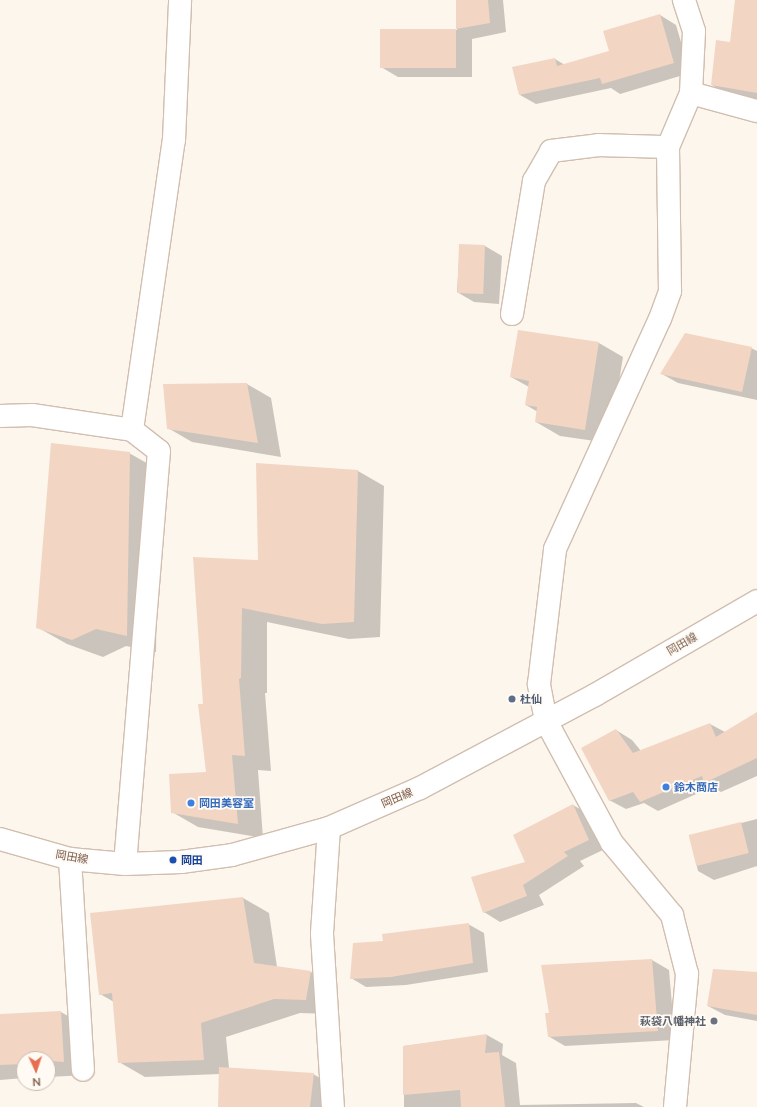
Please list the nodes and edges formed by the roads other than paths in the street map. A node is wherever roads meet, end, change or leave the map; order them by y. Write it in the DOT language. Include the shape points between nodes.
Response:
graph roads {
  1 [pos="180,0"];
  2 [pos="684,0"];
  3 [pos="691,93"];
  4 [pos="757,111"];
  5 [pos="668,148"];
  6 [pos="512,314"];
  7 [pos="0,416"];
  8 [pos="132,430"];
  9 [pos="757,601"];
  10 [pos="546,721"];
  11 [pos="329,828"];
  12 [pos="0,839"];
  13 [pos="70,859"];
  14 [pos="124,864"];
  15 [pos="83,1070"];
  16 [pos="333,1107"];
  17 [pos="675,1107"];
  1 -- 8 [label="street" via="174,140"];
  2 -- 3 [label="street" via="694,31"];
  3 -- 4 [label="street"];
  3 -- 5 [label="street"];
  5 -- 6 [label="street" via="599,145 551,151 534,181"];
  5 -- 10 [label="street" via="670,291 660,319 555,549 539,684"];
  7 -- 8 [label="street" via="32,415"];
  8 -- 14 [label="street" via="159,451"];
  9 -- 10 [label="street, 岡田線"];
  10 -- 11 [label="street, 岡田線" via="420,788"];
  10 -- 17 [label="street" via="612,843 672,915 687,974"];
  11 -- 14 [label="street, 岡田線" via="232,855 181,862"];
  11 -- 16 [label="street" via="322,934"];
  12 -- 13 [label="street, 岡田線"];
  13 -- 14 [label="street, 岡田線"];
  13 -- 15 [label="street"];
}
